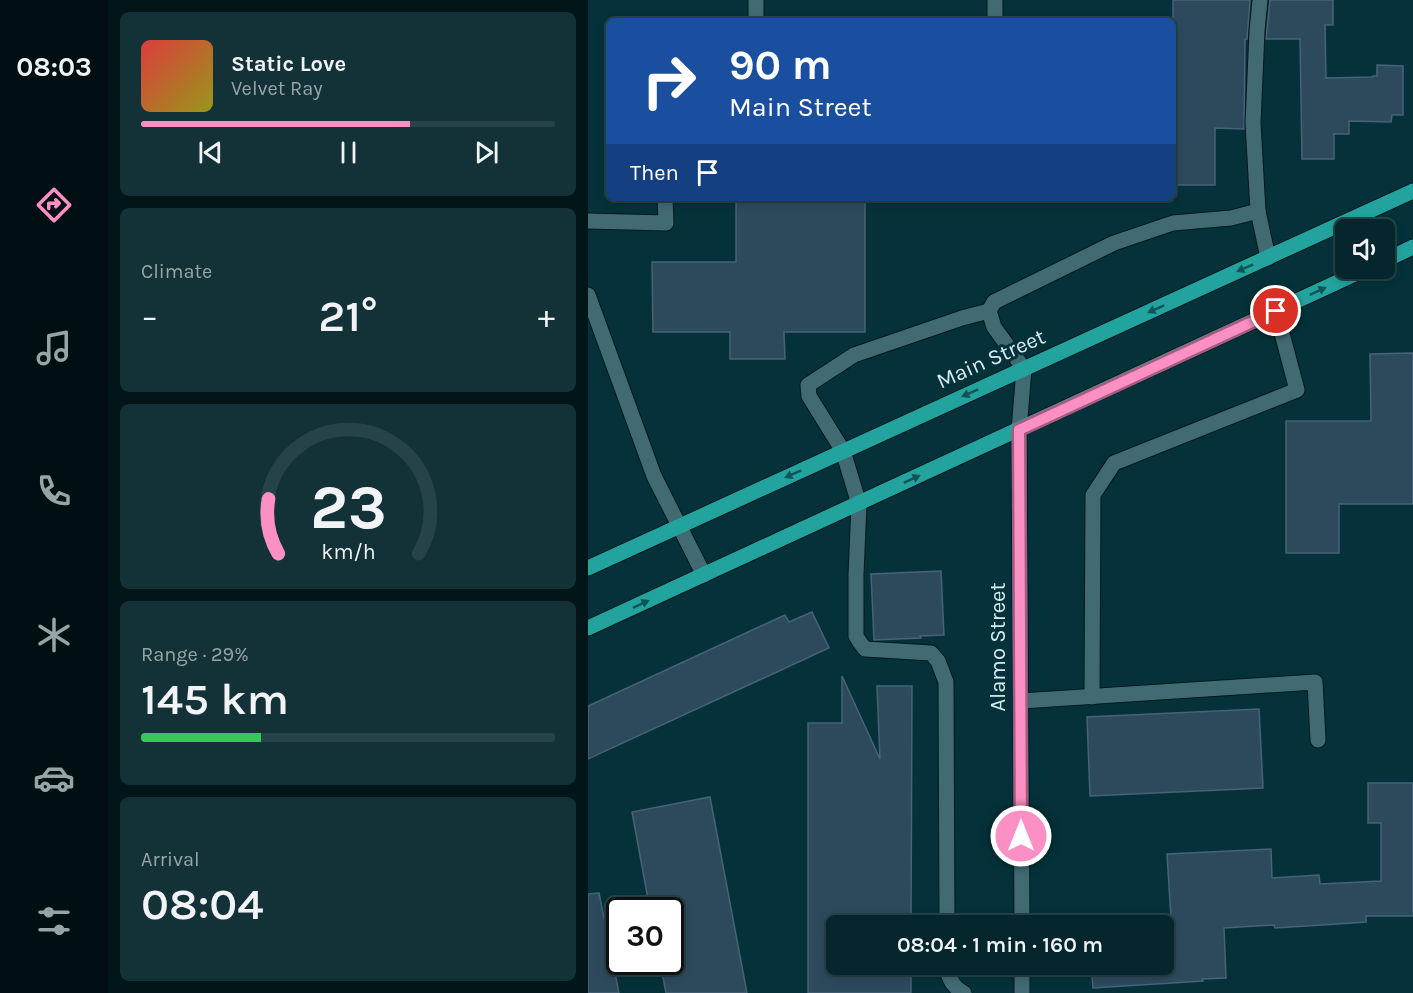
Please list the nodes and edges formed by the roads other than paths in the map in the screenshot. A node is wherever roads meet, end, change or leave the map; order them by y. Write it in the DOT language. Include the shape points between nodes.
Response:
graph roads {
  1 [pos="756,0"];
  2 [pos="995,0"];
  3 [pos="1260,0"];
  4 [pos="756,18"];
  5 [pos="995,18"];
  6 [pos="1413,191"];
  7 [pos="665,201"];
  8 [pos="1258,212"];
  9 [pos="588,221"];
  10 [pos="1413,248"];
  11 [pos="1395,256"];
  12 [pos="1268,258"];
  13 [pos="1344,279"];
  14 [pos="588,295"];
  15 [pos="989,311"];
  16 [pos="1276,311"];
  17 [pos="1024,369"];
  18 [pos="1019,430"];
  19 [pos="843,451"];
  20 [pos="859,504"];
  21 [pos="680,525"];
  22 [pos="588,568"];
  23 [pos="704,575"];
  24 [pos="588,628"];
  25 [pos="1092,697"];
  26 [pos="1021,701"];
  27 [pos="1318,740"];
  28 [pos="947,915"];
  29 [pos="1022,915"];
  30 [pos="948,975"];
  31 [pos="1022,975"];
  32 [pos="964,993"];
  33 [pos="1022,993"];
  1 -- 4 [label="street"];
  2 -- 5 [label="street"];
  3 -- 8 [label="street" via="1253,123"];
  6 -- 12 [label="main road, Main Street"];
  7 -- 9 [label="street" via="666,223"];
  8 -- 12 [label="street"];
  8 -- 15 [label="street" via="1173,223 1114,243 994,302"];
  10 -- 11 [label="main road"];
  12 -- 17 [label="main road, Main Street, one-way"];
  16 -- 13 [label="main road, one-way"];
  14 -- 21 [label="street" via="654,476"];
  15 -- 17 [label="street" via="994,327"];
  15 -- 19 [label="street" via="854,356 808,385 809,396"];
  16 -- 18 [label="main road"];
  16 -- 25 [label="street" via="1297,390 1114,463 1093,495"];
  17 -- 18 [label="street, Alamo Street"];
  17 -- 19 [label="main road, Main Street, one-way"];
  20 -- 18 [label="main road, one-way"];
  18 -- 26 [label="street, Alamo Street"];
  19 -- 20 [label="street"];
  19 -- 21 [label="main road, Main Street, one-way"];
  20 -- 23 [label="main road"];
  20 -- 28 [label="street" via="856,636 865,649 931,653 946,682"];
  21 -- 22 [label="main road, Main Street"];
  21 -- 23 [label="street"];
  24 -- 23 [label="main road, one-way"];
  25 -- 26 [label="street"];
  25 -- 27 [label="street" via="1314,682"];
  26 -- 29 [label="street, Alamo Street"];
  30 -- 32 [label="street"];
  31 -- 33 [label="street"];
}
